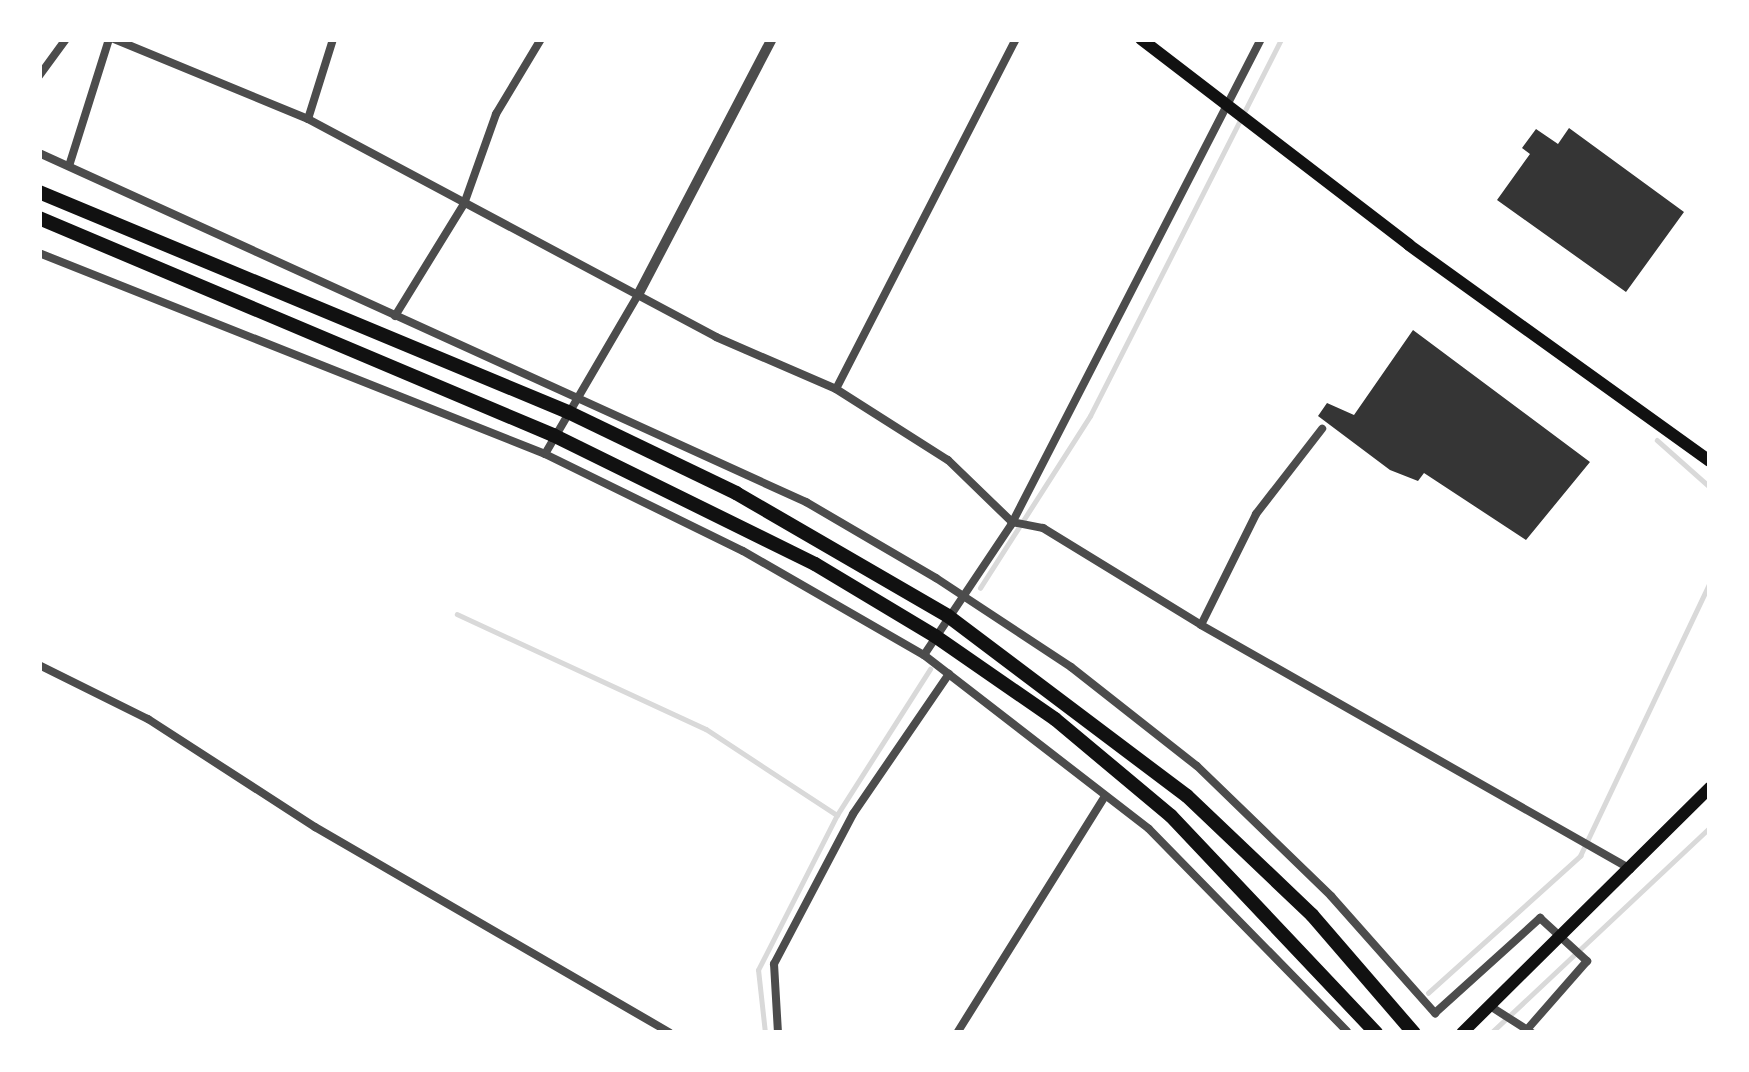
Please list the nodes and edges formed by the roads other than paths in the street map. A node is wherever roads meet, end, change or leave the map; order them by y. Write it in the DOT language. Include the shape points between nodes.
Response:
graph roads {
  1 [pos="66,39"];
  2 [pos="111,39"];
  3 [pos="333,39"];
  4 [pos="542,39"];
  5 [pos="772,39"];
  6 [pos="1016,39"];
  7 [pos="1141,39"];
  8 [pos="1261,39"];
  9 [pos="39,76"];
  10 [pos="1226,103"];
  11 [pos="308,119"];
  12 [pos="39,153"];
  13 [pos="69,166"];
  14 [pos="39,192"];
  15 [pos="464,204"];
  16 [pos="39,218"];
  17 [pos="39,253"];
  18 [pos="639,293"];
  19 [pos="395,316"];
  20 [pos="836,389"];
  21 [pos="582,397"];
  22 [pos="568,412"];
  23 [pos="1322,429"];
  24 [pos="553,435"];
  25 [pos="545,454"];
  26 [pos="1710,460"];
  27 [pos="1012,522"];
  28 [pos="963,596"];
  29 [pos="948,616"];
  30 [pos="1201,625"];
  31 [pos="935,636"];
  32 [pos="924,655"];
  33 [pos="39,665"];
  34 [pos="949,674"];
  35 [pos="1710,788"];
  36 [pos="1105,796"];
  37 [pos="1630,869"];
  38 [pos="1560,936"];
  39 [pos="1490,1006"];
  40 [pos="1347,1031"];
  41 [pos="1528,1032"];
  42 [pos="670,1033"];
  43 [pos="778,1033"];
  44 [pos="957,1033"];
  45 [pos="1376,1033"];
  46 [pos="1414,1033"];
  47 [pos="1462,1033"];
  1 -- 9 [label="street"];
  2 -- 11 [label="street"];
  2 -- 13 [label="street"];
  3 -- 11 [label="street"];
  4 -- 15 [label="street" via="496,113"];
  5 -- 18 [label="street"];
  6 -- 20 [label="street"];
  7 -- 10 [label="main road"];
  8 -- 10 [label="street"];
  10 -- 26 [label="main road"];
  10 -- 27 [label="street"];
  11 -- 15 [label="street"];
  12 -- 13 [label="street"];
  13 -- 19 [label="street"];
  14 -- 22 [label="highway"];
  15 -- 18 [label="street"];
  15 -- 19 [label="street"];
  16 -- 24 [label="highway"];
  17 -- 25 [label="street"];
  18 -- 20 [label="street"];
  18 -- 21 [label="street"];
  19 -- 21 [label="street"];
  20 -- 27 [label="street" via="949,460"];
  21 -- 22 [label="street"];
  21 -- 28 [label="street" via="806,502"];
  22 -- 24 [label="street"];
  22 -- 29 [label="highway" via="736,493"];
  23 -- 30 [label="street" via="1256,514"];
  24 -- 25 [label="street"];
  24 -- 31 [label="highway" via="815,564"];
  25 -- 32 [label="street" via="743,551"];
  27 -- 28 [label="street"];
  27 -- 30 [label="street" via="1043,528"];
  28 -- 29 [label="street"];
  28 -- 38 [label="street" via="1071,667 1197,766 1436,1013 1540,918"];
  29 -- 31 [label="street"];
  29 -- 46 [label="highway" via="1187,796 1312,915"];
  30 -- 37 [label="street"];
  31 -- 32 [label="street"];
  31 -- 45 [label="highway" via="1038,706 1171,816"];
  32 -- 34 [label="street"];
  33 -- 42 [label="street" via="148,719 295,815"];
  34 -- 36 [label="street"];
  34 -- 43 [label="street" via="853,814 774,964"];
  35 -- 37 [label="main road"];
  36 -- 40 [label="street" via="1224,899"];
  36 -- 44 [label="street"];
  37 -- 38 [label="main road"];
  38 -- 39 [label="main road"];
  38 -- 41 [label="street" via="1587,961"];
  39 -- 41 [label="street"];
  39 -- 47 [label="main road"];
}
